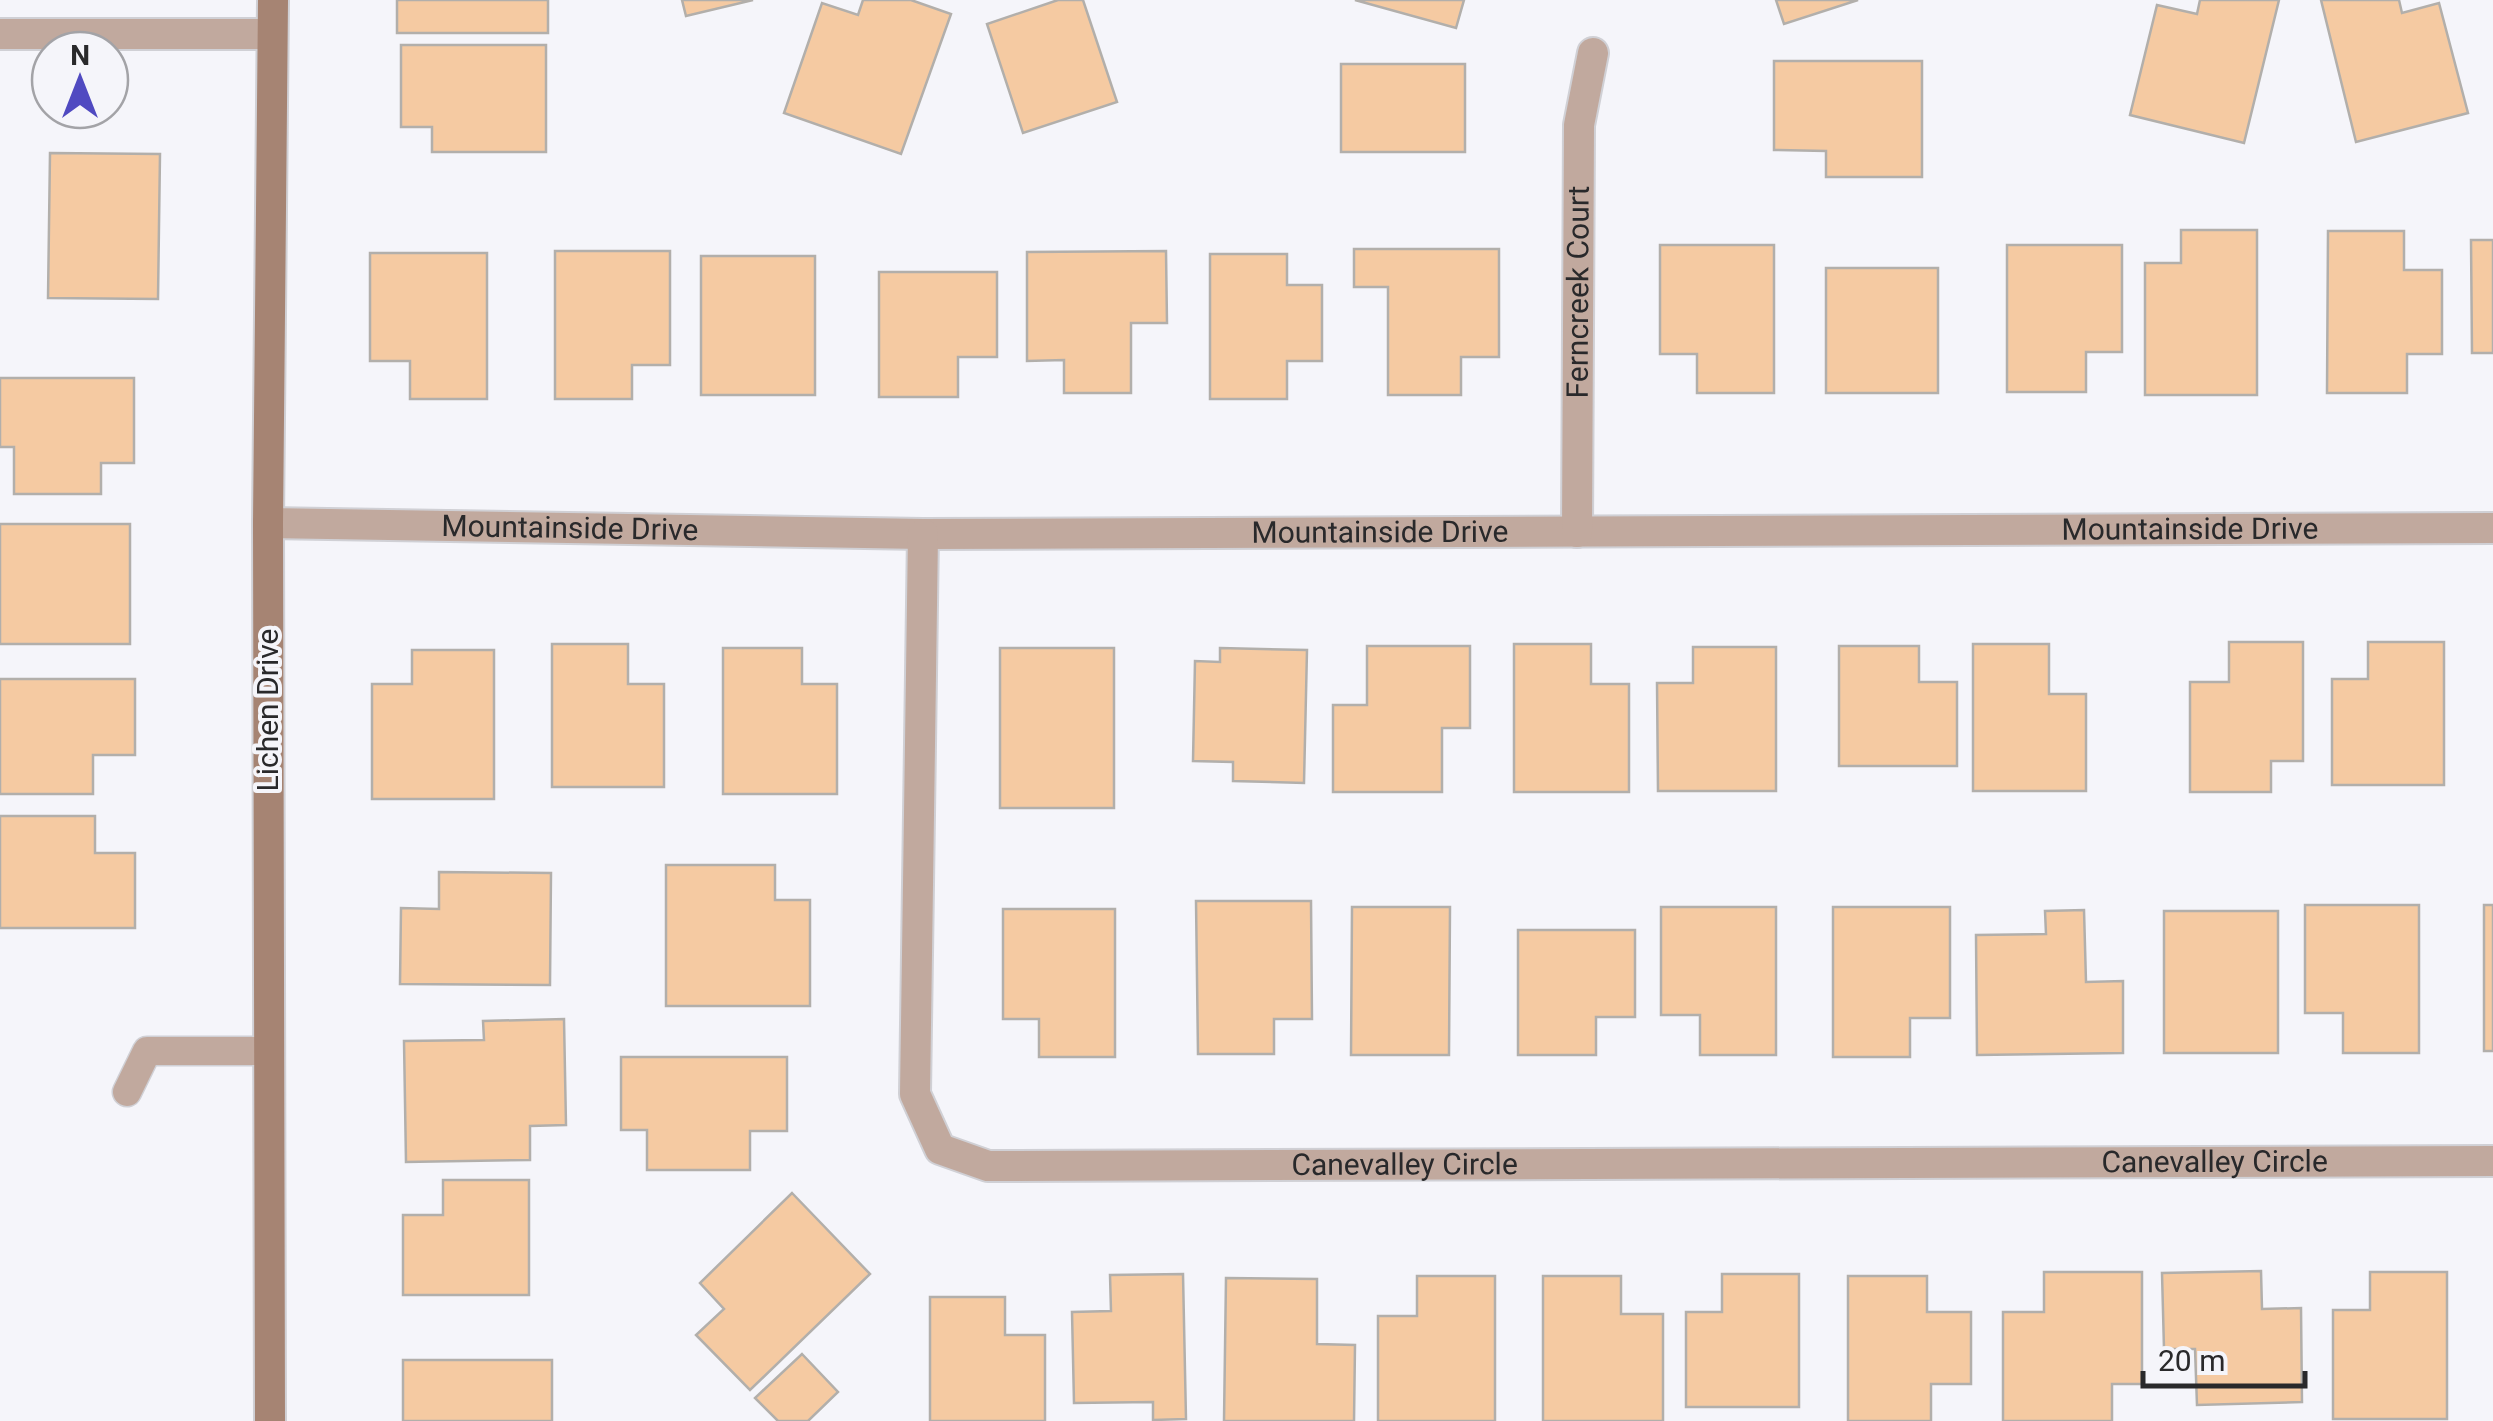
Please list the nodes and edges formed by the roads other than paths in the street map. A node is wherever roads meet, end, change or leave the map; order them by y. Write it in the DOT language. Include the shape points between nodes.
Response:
graph roads {
  1 [pos="273,0"];
  2 [pos="0,34"];
  3 [pos="272,34"];
  4 [pos="1593,52"];
  5 [pos="268,524"];
  6 [pos="2493,528"];
  7 [pos="1577,532"];
  8 [pos="923,534"];
  9 [pos="268,1050"];
  10 [pos="127,1092"];
  11 [pos="2493,1161"];
  12 [pos="270,1421"];
  1 -- 3 [label="street, Lichen Drive"];
  2 -- 3 [label="street"];
  3 -- 5 [label="street, Lichen Drive"];
  4 -- 7 [label="street, Ferncreek Court" via="1578,125"];
  5 -- 8 [label="street, Mountainside Drive"];
  5 -- 9 [label="street, Lichen Drive"];
  6 -- 7 [label="street, Mountainside Drive"];
  7 -- 8 [label="street, Mountainside Drive"];
  8 -- 11 [label="street, Canevalley Circle" via="915,1094 940,1149 988,1166"];
  9 -- 10 [label="lane" via="147,1052"];
  9 -- 12 [label="street, Lichen Drive"];
}
